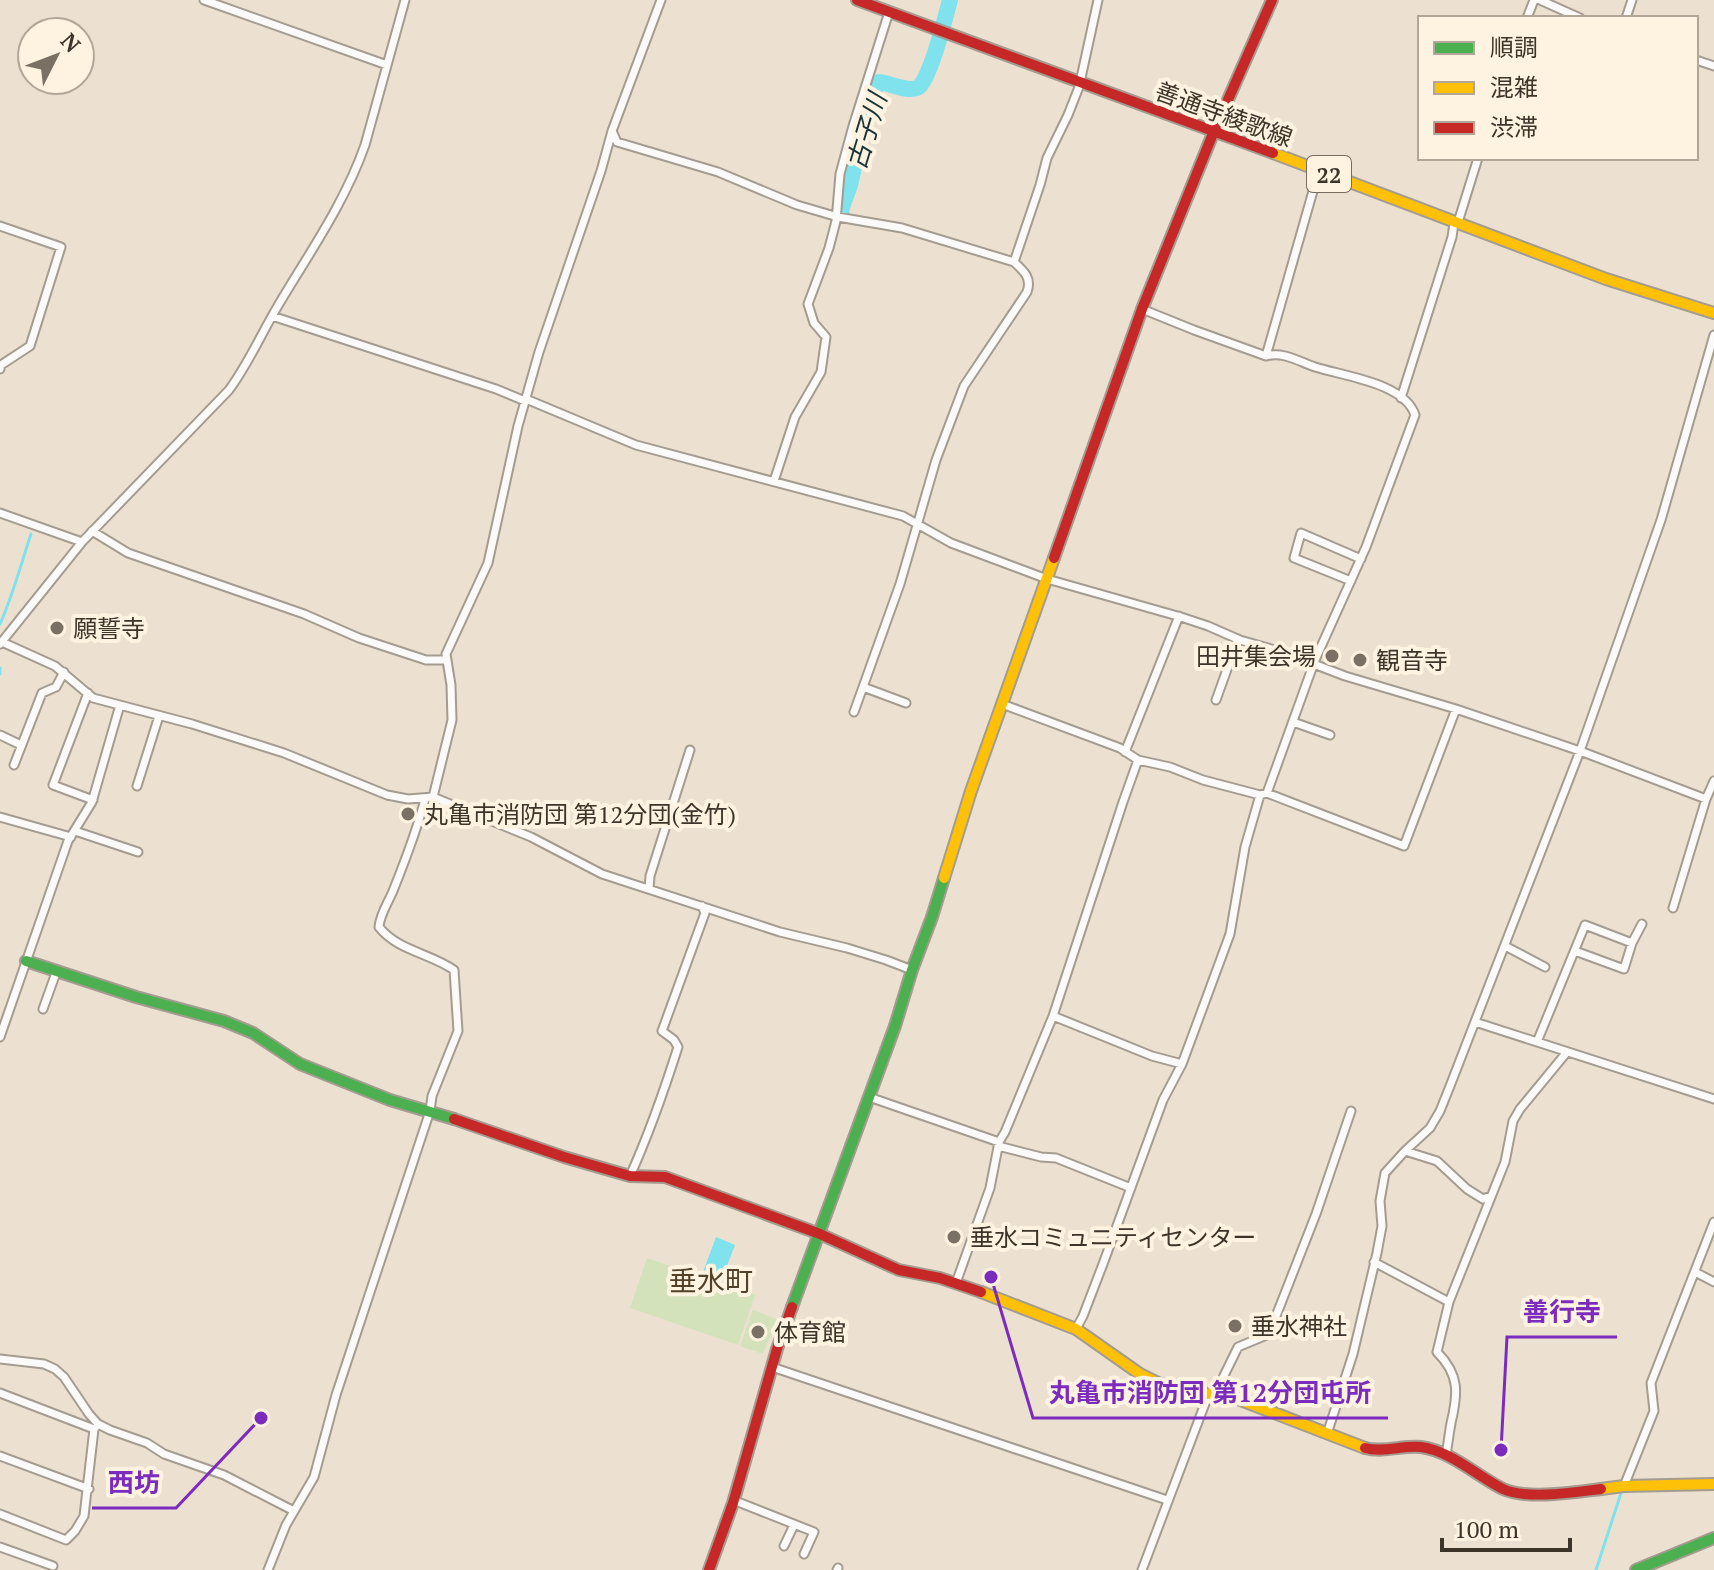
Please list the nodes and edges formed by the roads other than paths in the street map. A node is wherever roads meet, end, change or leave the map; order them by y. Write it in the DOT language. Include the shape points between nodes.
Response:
graph roads {
  1 [pos="204,0"];
  2 [pos="405,0"];
  3 [pos="661,0"];
  4 [pos="857,0"];
  5 [pos="1098,0"];
  6 [pos="1272,0"];
  7 [pos="1537,0"];
  8 [pos="889,12"];
  9 [pos="1575,16"];
  10 [pos="387,65"];
  11 [pos="1080,82"];
  12 [pos="612,131"];
  13 [pos="1215,132"];
  14 [pos="1477,160"];
  15 [pos="1319,170"];
  16 [pos="838,217"];
  17 [pos="1454,223"];
  18 [pos="0,226"];
  19 [pos="1014,262"];
  20 [pos="1142,309"];
  21 [pos="1714,313"];
  22 [pos="272,316"];
  23 [pos="1714,335"];
  24 [pos="1266,356"];
  25 [pos="0,369"];
  26 [pos="1401,398"];
  27 [pos="525,400"];
  28 [pos="774,481"];
  29 [pos="0,513"];
  30 [pos="918,524"];
  31 [pos="92,531"];
  32 [pos="82,542"];
  33 [pos="1361,559"];
  34 [pos="1047,579"];
  35 [pos="1351,581"];
  36 [pos="1179,616"];
  37 [pos="1238,639"];
  38 [pos="1,643"];
  39 [pos="446,660"];
  40 [pos="1314,665"];
  41 [pos="64,672"];
  42 [pos="863,687"];
  43 [pos="88,693"];
  44 [pos="1216,700"];
  45 [pos="906,703"];
  46 [pos="1002,704"];
  47 [pos="120,705"];
  48 [pos="1456,709"];
  49 [pos="854,712"];
  50 [pos="159,716"];
  51 [pos="1293,722"];
  52 [pos="0,735"];
  53 [pos="1330,735"];
  54 [pos="21,745"];
  55 [pos="690,750"];
  56 [pos="1580,751"];
  57 [pos="1125,752"];
  58 [pos="1138,760"];
  59 [pos="14,765"];
  60 [pos="1714,781"];
  61 [pos="137,786"];
  62 [pos="1263,794"];
  63 [pos="429,798"];
  64 [pos="1706,799"];
  65 [pos="93,800"];
  66 [pos="0,817"];
  67 [pos="73,834"];
  68 [pos="138,852"];
  69 [pos="649,889"];
  70 [pos="702,906"];
  71 [pos="1673,908"];
  72 [pos="1642,924"];
  73 [pos="1632,943"];
  74 [pos="1505,946"];
  75 [pos="1575,951"];
  76 [pos="26,961"];
  77 [pos="1545,967"];
  78 [pos="57,970"];
  79 [pos="912,970"];
  80 [pos="43,1009"];
  81 [pos="1053,1016"];
  82 [pos="1475,1022"];
  83 [pos="0,1037"];
  84 [pos="1537,1042"];
  85 [pos="1567,1052"];
  86 [pos="1182,1064"];
  87 [pos="869,1097"];
  88 [pos="1714,1099"];
  89 [pos="430,1111"];
  90 [pos="1351,1111"];
  91 [pos="998,1144"];
  92 [pos="1405,1151"];
  93 [pos="630,1176"];
  94 [pos="1131,1188"];
  95 [pos="1491,1196"];
  96 [pos="1714,1222"];
  97 [pos="820,1234"];
  98 [pos="1374,1262"];
  99 [pos="1695,1272"];
  100 [pos="1714,1282"];
  101 [pos="956,1283"];
  102 [pos="1449,1302"];
  103 [pos="1076,1329"];
  104 [pos="0,1359"];
  105 [pos="772,1367"];
  106 [pos="0,1393"];
  107 [pos="1213,1393"];
  108 [pos="96,1426"];
  109 [pos="1327,1434"];
  110 [pos="1446,1455"];
  111 [pos="0,1456"];
  112 [pos="1714,1484"];
  113 [pos="1624,1486"];
  114 [pos="89,1489"];
  115 [pos="733,1500"];
  116 [pos="1167,1500"];
  117 [pos="294,1511"];
  118 [pos="0,1514"];
  119 [pos="794,1525"];
  120 [pos="1714,1538"];
  121 [pos="784,1546"];
  122 [pos="0,1547"];
  123 [pos="804,1554"];
  124 [pos="53,1566"];
  125 [pos="268,1570"];
  126 [pos="709,1570"];
  127 [pos="1142,1570"];
  128 [pos="1636,1570"];
  1 -- 10 [label="street"];
  2 -- 10 [label="street"];
  3 -- 12 [label="street"];
  4 -- 8 [label="street, 善通寺綾歌線 / 22"];
  5 -- 11 [label="street"];
  6 -- 13 [label="street"];
  7 -- 9 [label="street"];
  8 -- 11 [label="street, 善通寺綾歌線 / 22"];
  8 -- 16 [label="street" via="840,174"];
  10 -- 22 [label="street" via="352,178"];
  11 -- 13 [label="street, 善通寺綾歌線 / 22"];
  11 -- 19 [label="street" via="1047,158"];
  12 -- 16 [label="street" via="617,142 718,172"];
  12 -- 27 [label="street"];
  13 -- 15 [label="street, 善通寺綾歌線 / 22"];
  13 -- 20 [label="street"];
  14 -- 17 [label="street"];
  15 -- 17 [label="street, 善通寺綾歌線 / 22"];
  15 -- 24 [label="street"];
  16 -- 19 [label="street" via="902,228"];
  16 -- 28 [label="street" via="808,304 826,337 821,372 795,417"];
  17 -- 21 [label="street, 善通寺綾歌線 / 22"];
  17 -- 26 [label="street"];
  18 -- 25 [label="street" via="61,247 30,346"];
  19 -- 30 [label="street" via="1028,278 1027,292 964,386"];
  20 -- 24 [label="street"];
  20 -- 34 [label="street"];
  22 -- 27 [label="street"];
  22 -- 31 [label="street" via="229,390"];
  23 -- 56 [label="street" via="1661,520"];
  24 -- 26 [label="street" via="1288,357 1365,380"];
  26 -- 33 [label="street" via="1415,415"];
  27 -- 28 [label="street" via="636,445"];
  27 -- 39 [label="street" via="488,563"];
  28 -- 30 [label="street"];
  29 -- 32 [label="street"];
  30 -- 34 [label="street" via="965,549"];
  30 -- 42 [label="street"];
  31 -- 32 [label="street"];
  31 -- 39 [label="street" via="128,553 359,638 426,660"];
  32 -- 38 [label="street"];
  33 -- 35 [label="street"];
  33 -- 35 [label="street" via="1301,533 1294,558"];
  34 -- 36 [label="street"];
  34 -- 46 [label="street"];
  35 -- 40 [label="street"];
  36 -- 37 [label="street"];
  36 -- 57 [label="street"];
  37 -- 40 [label="street"];
  37 -- 44 [label="street"];
  38 -- 41 [label="street"];
  39 -- 63 [label="street" via="452,720"];
  40 -- 48 [label="street"];
  40 -- 51 [label="street"];
  41 -- 43 [label="street"];
  41 -- 54 [label="street" via="56,687 42,693"];
  42 -- 45 [label="street"];
  42 -- 49 [label="street"];
  43 -- 47 [label="street"];
  43 -- 65 [label="street" via="53,785"];
  46 -- 57 [label="street"];
  46 -- 79 [label="street"];
  47 -- 50 [label="street"];
  47 -- 65 [label="street"];
  48 -- 56 [label="street"];
  48 -- 62 [label="street" via="1404,846"];
  50 -- 61 [label="street"];
  50 -- 63 [label="street" via="284,753 387,795"];
  51 -- 53 [label="street"];
  51 -- 62 [label="street"];
  52 -- 54 [label="street"];
  54 -- 59 [label="street"];
  55 -- 69 [label="street"];
  56 -- 64 [label="street"];
  56 -- 74 [label="street"];
  57 -- 58 [label="street"];
  58 -- 62 [label="street"];
  58 -- 81 [label="street"];
  60 -- 64 [label="street"];
  62 -- 86 [label="street" via="1245,847 1230,934"];
  63 -- 69 [label="street" via="531,837 602,874"];
  63 -- 89 [label="street" via="379,927 397,944 454,970 458,1031"];
  64 -- 71 [label="street"];
  65 -- 67 [label="street"];
  66 -- 67 [label="street"];
  67 -- 68 [label="street"];
  67 -- 76 [label="street"];
  69 -- 70 [label="street"];
  70 -- 79 [label="street"];
  70 -- 93 [label="street" via="705,913 662,1031 678,1047 673,1068"];
  72 -- 73 [label="street"];
  73 -- 75 [label="street" via="1585,925"];
  73 -- 75 [label="street" via="1624,969"];
  74 -- 77 [label="street"];
  74 -- 82 [label="street"];
  75 -- 84 [label="street"];
  76 -- 78 [label="street"];
  76 -- 83 [label="street"];
  78 -- 80 [label="street"];
  78 -- 89 [label="street" via="224,1021 313,1070"];
  79 -- 87 [label="street"];
  81 -- 86 [label="street"];
  81 -- 91 [label="street"];
  82 -- 84 [label="street"];
  82 -- 92 [label="street" via="1440,1111"];
  84 -- 85 [label="street"];
  85 -- 88 [label="street"];
  85 -- 95 [label="street" via="1513,1121"];
  86 -- 94 [label="street"];
  87 -- 91 [label="street"];
  87 -- 97 [label="street"];
  89 -- 93 [label="street"];
  89 -- 117 [label="street" via="314,1477"];
  90 -- 107 [label="street" via="1269,1334 1238,1347"];
  91 -- 94 [label="street" via="1056,1158"];
  91 -- 101 [label="street" via="990,1188"];
  92 -- 95 [label="street" via="1437,1161 1483,1199"];
  92 -- 98 [label="street" via="1385,1173"];
  93 -- 97 [label="street" via="665,1177"];
  94 -- 103 [label="street"];
  95 -- 102 [label="street"];
  96 -- 99 [label="street"];
  97 -- 101 [label="street" via="899,1270"];
  97 -- 105 [label="street"];
  98 -- 102 [label="street"];
  98 -- 109 [label="street"];
  99 -- 100 [label="street"];
  99 -- 113 [label="street" via="1651,1383 1654,1411"];
  101 -- 103 [label="street"];
  102 -- 110 [label="street" via="1437,1352 1456,1388"];
  103 -- 107 [label="street" via="1158,1383 1198,1396"];
  104 -- 108 [label="street" via="55,1369"];
  105 -- 115 [label="street"];
  105 -- 116 [label="street"];
  106 -- 108 [label="street"];
  107 -- 109 [label="street"];
  107 -- 116 [label="street"];
  108 -- 114 [label="street"];
  108 -- 117 [label="street" via="224,1475"];
  109 -- 110 [label="street" via="1369,1449 1421,1447"];
  110 -- 113 [label="street" via="1518,1493"];
  111 -- 114 [label="street"];
  112 -- 113 [label="street"];
  114 -- 118 [label="street" via="84,1516 66,1540"];
  115 -- 119 [label="street"];
  115 -- 126 [label="street"];
  116 -- 127 [label="street"];
  117 -- 125 [label="street"];
  119 -- 121 [label="street"];
  119 -- 123 [label="street" via="814,1532"];
  120 -- 128 [label="street"];
  122 -- 124 [label="street"];
}
